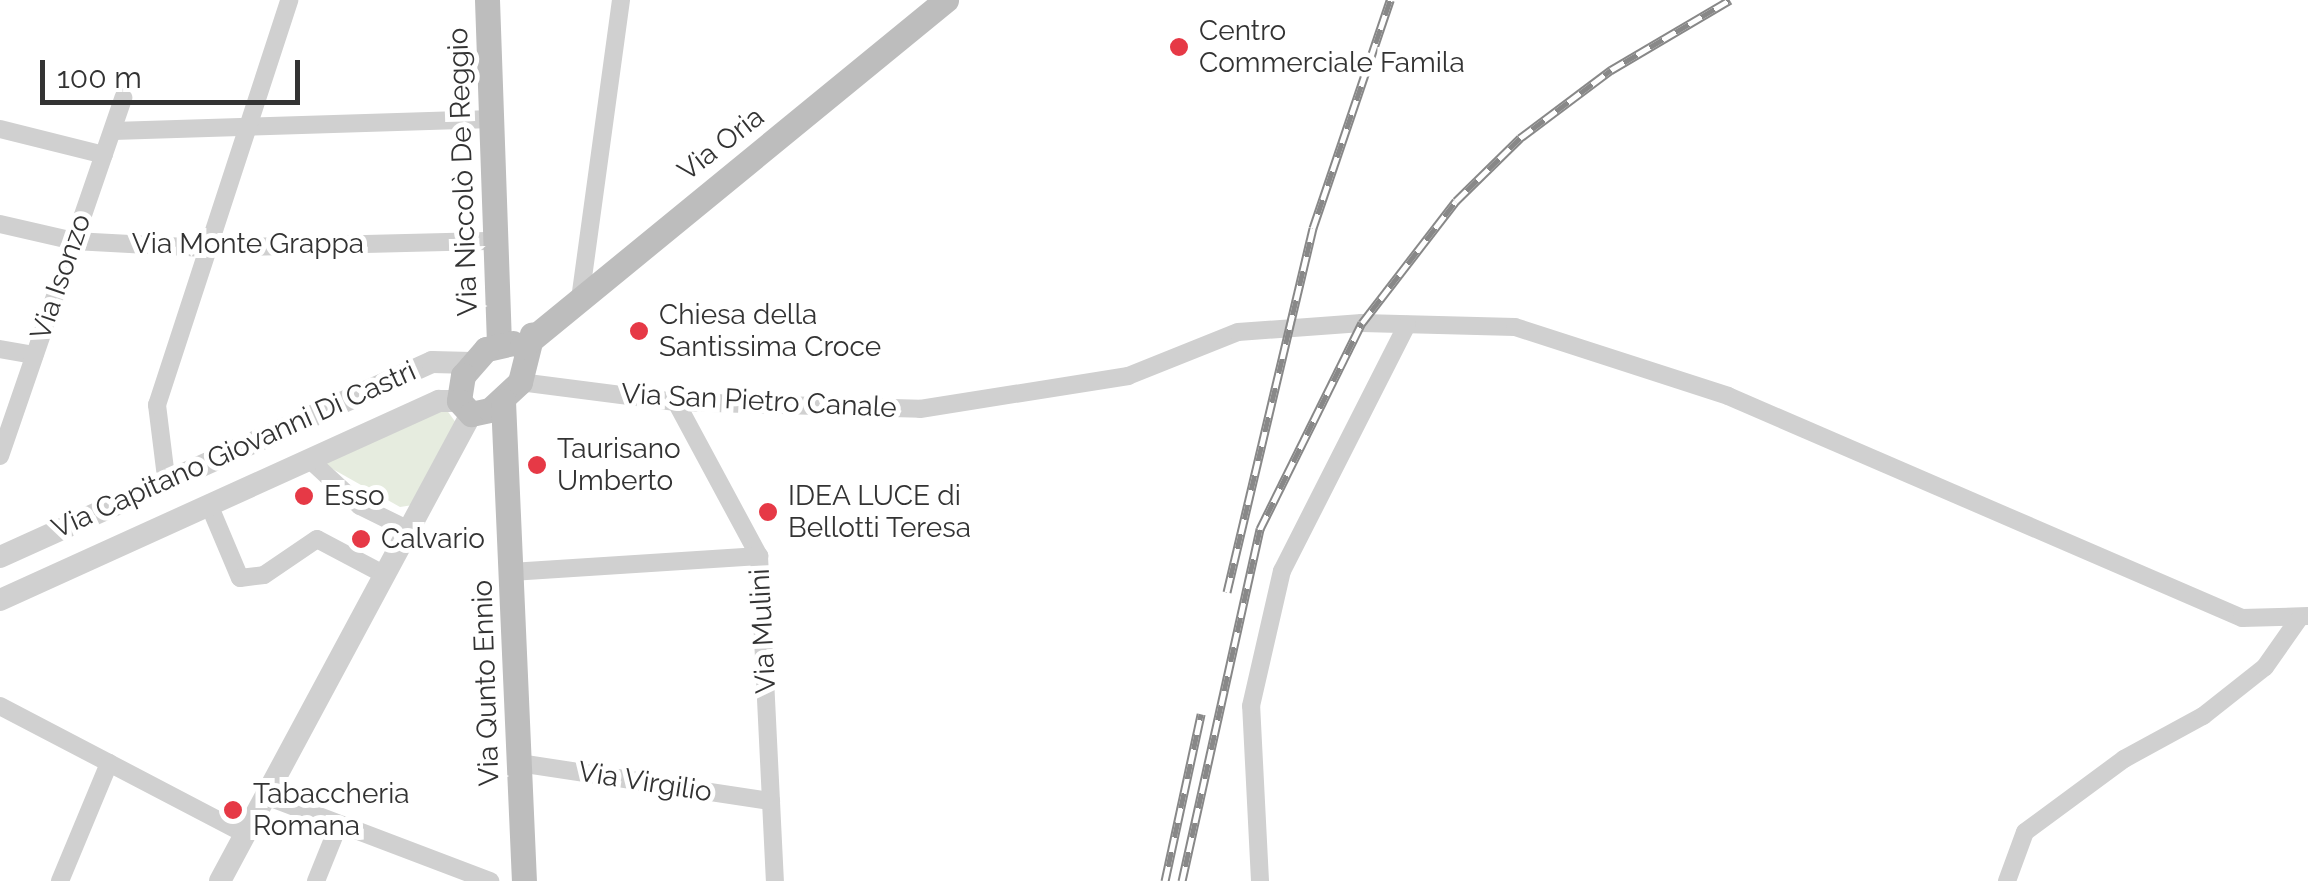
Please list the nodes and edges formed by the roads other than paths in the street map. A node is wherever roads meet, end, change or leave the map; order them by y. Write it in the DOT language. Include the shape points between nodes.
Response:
graph roads {
  1 [pos="288,0"];
  2 [pos="487,0"];
  3 [pos="621,0"];
  4 [pos="946,0"];
  5 [pos="123,98"];
  6 [pos="493,119"];
  7 [pos="0,128"];
  8 [pos="112,131"];
  9 [pos="246,132"];
  10 [pos="104,154"];
  11 [pos="0,224"];
  12 [pos="74,241"];
  13 [pos="497,241"];
  14 [pos="205,248"];
  15 [pos="581,292"];
  16 [pos="1407,324"];
  17 [pos="520,344"];
  18 [pos="0,349"];
  19 [pos="34,355"];
  20 [pos="472,363"];
  21 [pos="510,402"];
  22 [pos="676,402"];
  23 [pos="465,407"];
  24 [pos="0,456"];
  25 [pos="310,460"];
  26 [pos="166,478"];
  27 [pos="210,507"];
  28 [pos="411,532"];
  29 [pos="1,554"];
  30 [pos="759,556"];
  31 [pos="512,572"];
  32 [pos="384,575"];
  33 [pos="0,600"];
  34 [pos="2303,618"];
  35 [pos="0,708"];
  36 [pos="109,763"];
  37 [pos="519,763"];
  38 [pos="266,796"];
  39 [pos="772,801"];
  40 [pos="340,824"];
  41 [pos="245,834"];
  42 [pos="458,875"];
  43 [pos="60,881"];
  44 [pos="220,881"];
  45 [pos="316,881"];
  46 [pos="490,881"];
  47 [pos="524,881"];
  48 [pos="775,881"];
  49 [pos="1260,881"];
  50 [pos="2008,881"];
  1 -- 9 [label="street"];
  2 -- 6 [label="main road, Via Niccolò De Reggio"];
  3 -- 15 [label="street"];
  4 -- 15 [label="main road, Via Oria"];
  5 -- 8 [label="street, Via Isonzo"];
  6 -- 9 [label="street"];
  6 -- 13 [label="main road, Via Niccolò De Reggio"];
  7 -- 10 [label="street"];
  8 -- 9 [label="street"];
  8 -- 10 [label="street, Via Isonzo"];
  9 -- 14 [label="street"];
  10 -- 12 [label="street, Via Isonzo"];
  11 -- 12 [label="street, Via Monte Grappa"];
  12 -- 14 [label="street, Via Monte Grappa"];
  12 -- 19 [label="street, Via Isonzo"];
  13 -- 14 [label="street, Via Monte Grappa"];
  13 -- 17 [label="main road, Via Niccolò De Reggio"];
  14 -- 26 [label="street" via="157,405"];
  15 -- 17 [label="main road, Via Oria"];
  16 -- 22 [label="street, Via San Pietro Canale" via="1238,332 1128,376 920,409"];
  16 -- 34 [label="street, Via San Pietro Canale" via="1496,325 1588,346 1894,463 2224,611 2264,623"];
  16 -- 49 [label="street" via="1282,571 1251,706"];
  17 -- 20 [label="main road, Via Oria"];
  17 -- 21 [label="main road, Via Niccolò De Reggio"];
  18 -- 19 [label="street"];
  19 -- 24 [label="street, Via Isonzo"];
  20 -- 23 [label="main road"];
  20 -- 26 [label="street, Via Capitano Giovanni Di Castri" via="432,362"];
  21 -- 22 [label="street, Via San Pietro Canale"];
  21 -- 23 [label="main road"];
  21 -- 31 [label="main road, Via Qunto Ennio"];
  22 -- 30 [label="street, Via Mulini"];
  23 -- 25 [label="street, Via Capitano Giovanni Di Castri" via="439,401"];
  23 -- 28 [label="street"];
  25 -- 27 [label="street, Via Capitano Giovanni Di Castri"];
  25 -- 28 [label="street" via="360,506"];
  26 -- 29 [label="street, Via Capitano Giovanni Di Castri"];
  27 -- 32 [label="street" via="240,578 264,575 317,539"];
  27 -- 33 [label="street, Via Capitano Giovanni Di Castri"];
  28 -- 32 [label="street"];
  30 -- 31 [label="street"];
  30 -- 39 [label="street, Via Mulini"];
  31 -- 37 [label="main road, Via Qunto Ennio"];
  32 -- 38 [label="street"];
  34 -- 50 [label="street" via="2265,666 2203,716 2124,759 2025,832"];
  35 -- 36 [label="street"];
  36 -- 41 [label="street"];
  36 -- 43 [label="street"];
  37 -- 39 [label="street, Via Virgilio"];
  37 -- 47 [label="main road, Via Qunto Ennio"];
  38 -- 40 [label="street"];
  38 -- 41 [label="street"];
  39 -- 48 [label="street, Via Mulini"];
  40 -- 42 [label="street"];
  40 -- 45 [label="street"];
  41 -- 44 [label="street"];
  42 -- 46 [label="street"];
}
